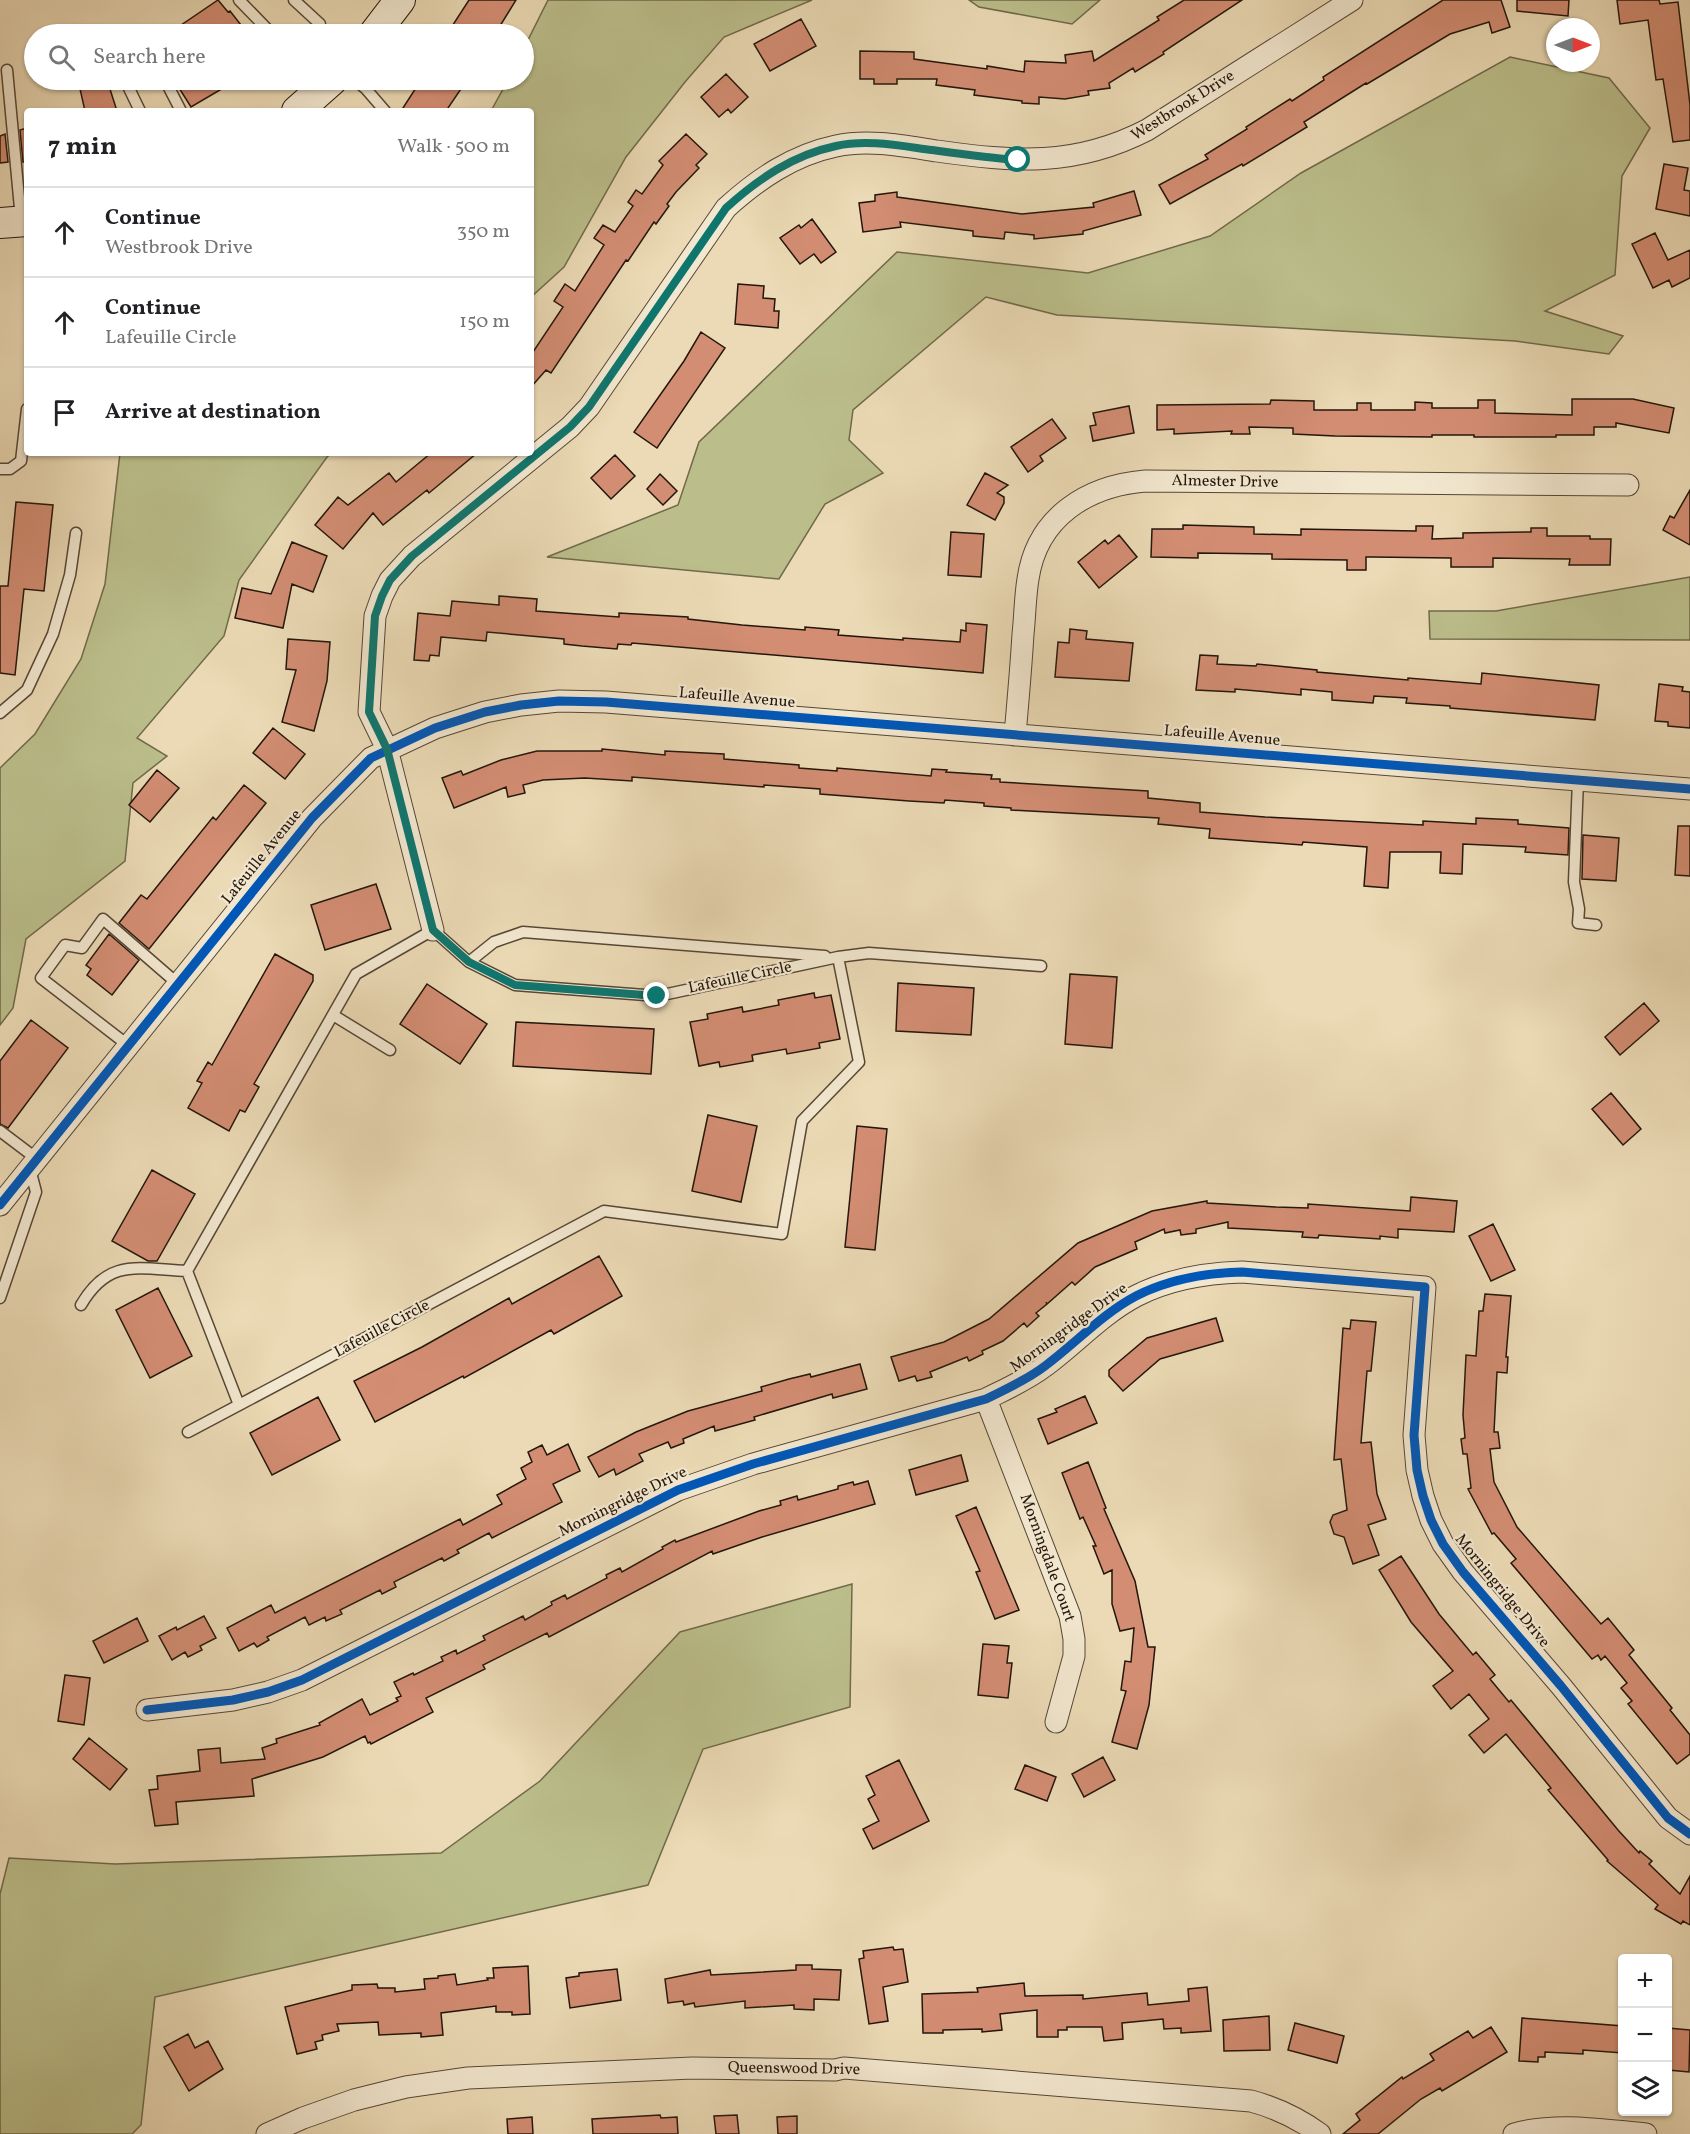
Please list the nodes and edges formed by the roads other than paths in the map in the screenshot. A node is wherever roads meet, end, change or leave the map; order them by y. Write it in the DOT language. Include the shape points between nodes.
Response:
graph roads {
  1 [pos="239,0"];
  2 [pos="294,0"];
  3 [pos="400,0"];
  4 [pos="1352,0"];
  5 [pos="262,24"];
  6 [pos="320,24"];
  7 [pos="382,24"];
  8 [pos="7,70"];
  9 [pos="130,90"];
  10 [pos="170,90"];
  11 [pos="321,90"];
  12 [pos="367,90"];
  13 [pos="139,108"];
  14 [pos="179,108"];
  15 [pos="300,108"];
  16 [pos="383,108"];
  17 [pos="16,222"];
  18 [pos="24,435"];
  19 [pos="0,469"];
  20 [pos="1628,485"];
  21 [pos="76,533"];
  22 [pos="0,714"];
  23 [pos="1015,735"];
  24 [pos="387,749"];
  25 [pos="1578,780"];
  26 [pos="1690,789"];
  27 [pos="1596,925"];
  28 [pos="433,930"];
  29 [pos="838,957"];
  30 [pos="469,962"];
  31 [pos="1041,966"];
  32 [pos="178,984"];
  33 [pos="333,1015"];
  34 [pos="129,1046"];
  35 [pos="390,1050"];
  36 [pos="0,1131"];
  37 [pos="34,1164"];
  38 [pos="0,1205"];
  39 [pos="187,1270"];
  40 [pos="0,1298"];
  41 [pos="81,1305"];
  42 [pos="986,1399"];
  43 [pos="239,1405"];
  44 [pos="189,1432"];
  45 [pos="147,1710"];
  46 [pos="1056,1722"];
  47 [pos="1690,1834"];
  48 [pos="267,2134"];
  49 [pos="1320,2134"];
  50 [pos="1514,2134"];
  51 [pos="1646,2134"];
  1 -- 5 [label="lane"];
  2 -- 6 [label="lane"];
  3 -- 7 [label="main road"];
  4 -- 24 [label="street, Westbrook Drive" via="1147,130 1094,152 1018,160 870,143 837,146 775,169 749,187 726,208 589,407 412,556 390,580 375,616 369,712"];
  8 -- 17 [label="lane"];
  9 -- 13 [label="lane"];
  10 -- 14 [label="lane"];
  11 -- 15 [label="main road"];
  12 -- 16 [label="lane"];
  18 -- 19 [label="lane" via="21,461 10,470"];
  20 -- 23 [label="street, Almester Drive" via="1145,481 1100,489 1060,516 1036,550 1028,577"];
  21 -- 22 [label="lane" via="70,575 53,634 27,690"];
  23 -- 24 [label="street, Lafeuille Avenue" via="559,701 485,712"];
  23 -- 25 [label="street, Lafeuille Avenue"];
  24 -- 28 [label="street"];
  24 -- 32 [label="street, Lafeuille Avenue" via="371,758 312,818"];
  25 -- 26 [label="street, Lafeuille Avenue"];
  25 -- 27 [label="lane" via="1574,882 1578,923"];
  28 -- 30 [label="lane, Lafeuille Circle"];
  28 -- 33 [label="lane" via="356,975"];
  29 -- 30 [label="lane, Lafeuille Circle" via="523,932 494,942"];
  29 -- 30 [label="lane, Lafeuille Circle" via="657,996 515,985"];
  29 -- 31 [label="lane" via="869,953"];
  29 -- 43 [label="lane, Lafeuille Circle" via="859,1062 802,1121 782,1234 604,1211"];
  32 -- 34 [label="street, Lafeuille Avenue"];
  32 -- 34 [label="lane" via="103,919 82,948 64,945 41,978"];
  33 -- 35 [label="lane"];
  33 -- 39 [label="lane"];
  34 -- 37 [label="street, Lafeuille Avenue"];
  36 -- 37 [label="lane"];
  37 -- 38 [label="street, Lafeuille Avenue"];
  37 -- 40 [label="lane" via="36,1192"];
  39 -- 41 [label="lane" via="118,1270 101,1279"];
  39 -- 43 [label="lane"];
  42 -- 45 [label="street, Morningridge Drive" via="753,1464 678,1490 302,1680 233,1700"];
  42 -- 46 [label="street, Morningdale Court" via="1071,1616 1074,1656"];
  42 -- 47 [label="street, Morningridge Drive" via="1044,1367 1136,1296 1187,1277 1242,1272 1425,1287 1414,1435 1417,1470 1431,1520 1463,1572 1668,1818"];
  43 -- 44 [label="lane"];
  48 -- 49 [label="street, Queenswood Drive" via="354,2100 406,2087 468,2078 692,2068 844,2068 1251,2101 1304,2122"];
  50 -- 51 [label="street" via="1562,2127"];
}
